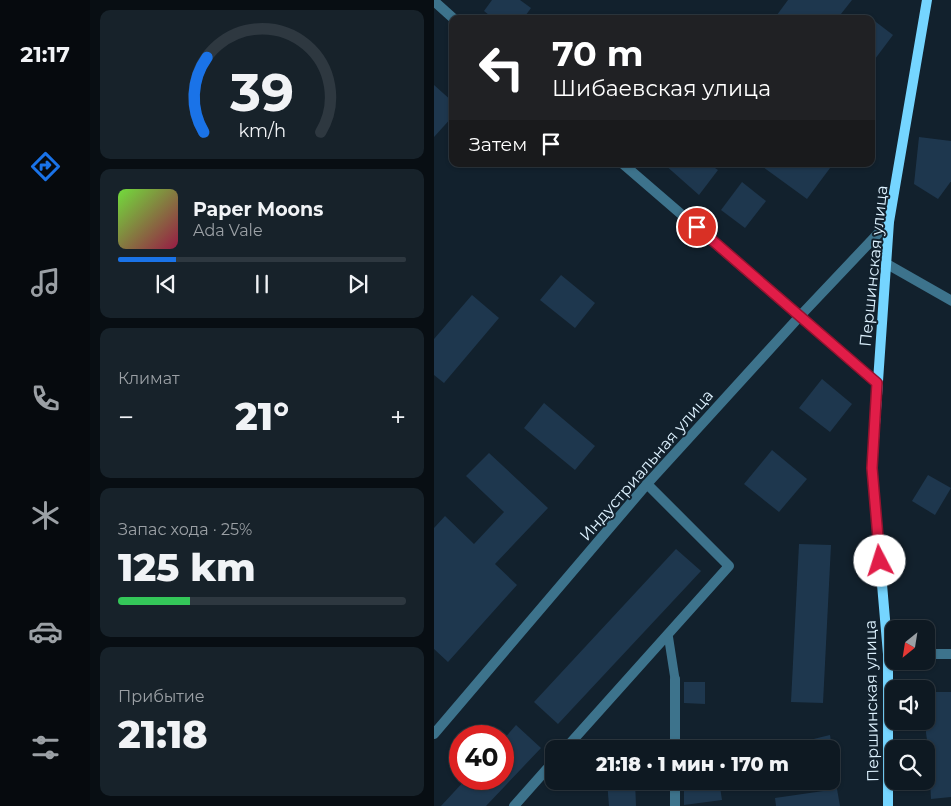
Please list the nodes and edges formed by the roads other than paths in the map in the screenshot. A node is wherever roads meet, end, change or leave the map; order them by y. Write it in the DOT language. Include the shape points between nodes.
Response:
graph roads {
  1 [pos="927,0"];
  2 [pos="434,1"];
  3 [pos="450,15"];
  4 [pos="626,167"];
  5 [pos="889,222"];
  6 [pos="887,264"];
  7 [pos="951,301"];
  8 [pos="800,316"];
  9 [pos="877,383"];
  10 [pos="647,484"];
  11 [pos="888,620"];
  12 [pos="668,634"];
  13 [pos="935,654"];
  14 [pos="951,654"];
  15 [pos="891,670"];
  16 [pos="675,679"];
  17 [pos="434,734"];
  18 [pos="573,740"];
  19 [pos="675,740"];
  20 [pos="545,771"];
  21 [pos="675,790"];
  22 [pos="514,806"];
  23 [pos="675,806"];
  24 [pos="888,806"];
  1 -- 5 [label="street, Першинская улица"];
  2 -- 3 [label="street"];
  4 -- 8 [label="street"];
  5 -- 6 [label="street, Першинская улица"];
  5 -- 8 [label="street, Индустриальная улица"];
  6 -- 7 [label="street"];
  6 -- 9 [label="street, Першинская улица"];
  8 -- 9 [label="street"];
  8 -- 10 [label="street, Индустриальная улица"];
  9 -- 11 [label="street, Першинская улица" via="872,468"];
  10 -- 12 [label="street" via="729,566"];
  10 -- 17 [label="street, Индустриальная улица"];
  12 -- 16 [label="lane"];
  12 -- 18 [label="street"];
  13 -- 14 [label="street"];
  15 -- 24 [label="street, Першинская улица"];
  16 -- 19 [label="street"];
  20 -- 22 [label="street"];
  21 -- 23 [label="street"];
}
